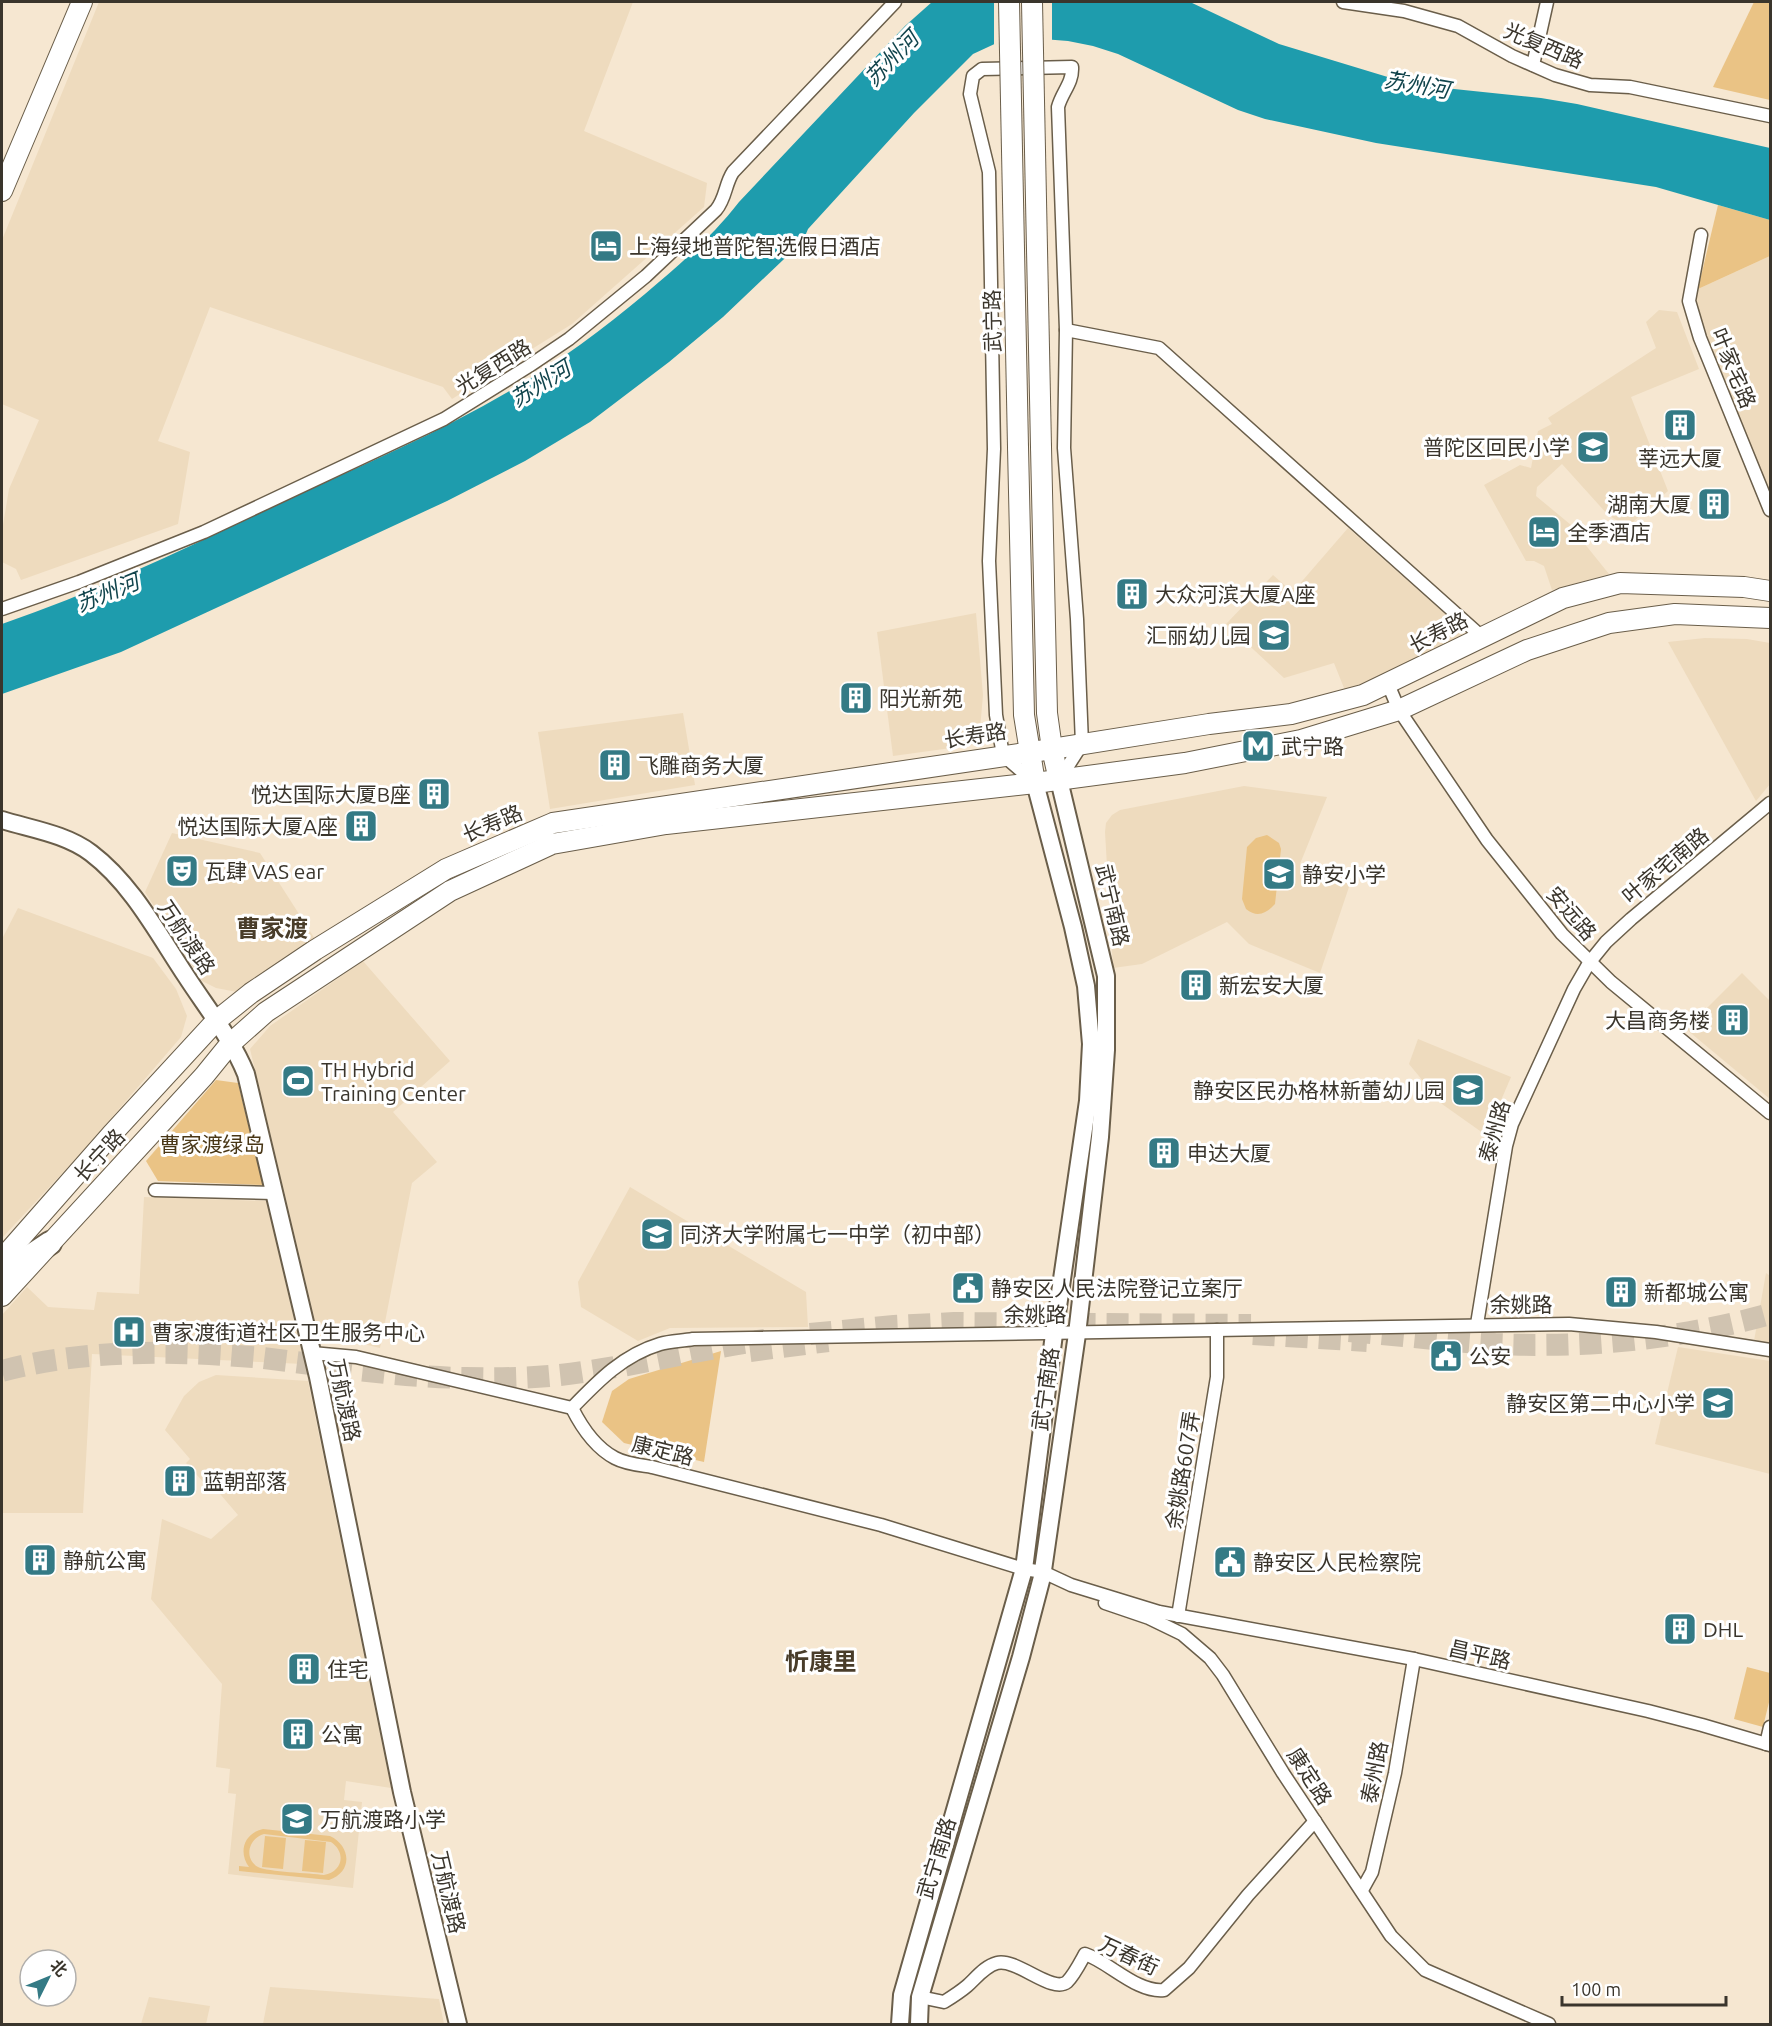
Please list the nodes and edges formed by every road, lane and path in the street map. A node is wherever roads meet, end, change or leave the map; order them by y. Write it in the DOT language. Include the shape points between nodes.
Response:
graph roads {
  1 [pos="68,2"];
  2 [pos="82,2"];
  3 [pos="895,2"];
  4 [pos="1009,2"];
  5 [pos="1032,2"];
  6 [pos="1343,2"];
  7 [pos="1547,2"];
  8 [pos="1533,65"];
  9 [pos="1770,116"];
  10 [pos="2,158"];
  11 [pos="2,191"];
  12 [pos="1701,235"];
  13 [pos="1066,330"];
  14 [pos="1770,510"];
  15 [pos="1770,591"];
  16 [pos="2,609"];
  17 [pos="1770,618"];
  18 [pos="1482,637"];
  19 [pos="1393,697"];
  20 [pos="1082,744"];
  21 [pos="1052,749"];
  22 [pos="1029,752"];
  23 [pos="1003,755"];
  24 [pos="1059,780"];
  25 [pos="1035,783"];
  26 [pos="1770,803"];
  27 [pos="2,820"];
  28 [pos="1589,963"];
  29 [pos="216,1022"];
  30 [pos="230,1044"];
  31 [pos="1770,1113"];
  32 [pos="155,1190"];
  33 [pos="274,1193"];
  34 [pos="50,1244"];
  35 [pos="2,1259"];
  36 [pos="2,1275"];
  37 [pos="2,1296"];
  38 [pos="1477,1324"];
  39 [pos="1217,1330"];
  40 [pos="1054,1334"];
  41 [pos="1077,1334"];
  42 [pos="1770,1350"];
  43 [pos="312,1353"];
  44 [pos="572,1407"];
  45 [pos="1024,1569"];
  46 [pos="1043,1575"];
  47 [pos="1178,1616"];
  48 [pos="1414,1659"];
  49 [pos="1770,1727"];
  50 [pos="1768,1744"];
  51 [pos="1315,1821"];
  52 [pos="1362,1890"];
  53 [pos="920,1997"];
  54 [pos="458,2025"];
  55 [pos="900,2025"];
  56 [pos="919,2025"];
  57 [pos="1549,2025"];
  1 -- 10 [label="main road"];
  2 -- 11 [label="main road"];
  3 -- 16 [label="street, 光复西路" via="733,172 716,210 633,288 550,352 444,419 332,473 142,558"];
  4 -- 22 [label="main road, 武宁路, bridge" via="1024,715"];
  5 -- 21 [label="main road, bridge" via="1047,713"];
  6 -- 8 [label="street, 光复西路" via="1404,11 1458,26"];
  7 -- 8 [label="street"];
  8 -- 9 [label="street, 光复西路" via="1590,85 1630,87"];
  12 -- 14 [label="street, 叶家宅路" via="1689,301 1700,338"];
  13 -- 18 [label="street" via="1159,348"];
  13 -- 20 [label="street" via="1064,448"];
  13 -- 23 [label="street" via="1058,107 1072,78 1072,67 982,69 973,76 970,94 989,172 994,449 989,561 995,704"];
  15 -- 18 [label="main road, 长寿路" via="1744,586 1620,583 1563,598"];
  17 -- 19 [label="main road, 长寿路" via="1675,614 1609,623"];
  18 -- 19 [label="main road, 长寿路"];
  19 -- 20 [label="main road, 长寿路" via="1363,695 1291,714"];
  19 -- 24 [label="main road, 长寿路" via="1301,740 1185,763"];
  19 -- 28 [label="street, 安远路" via="1487,840"];
  20 -- 21 [label="main road, 长寿路"];
  20 -- 24 [label="street"];
  21 -- 22 [label="main road, 长寿路"];
  21 -- 24 [label="main road, 武宁南路"];
  22 -- 23 [label="main road, 长寿路"];
  22 -- 25 [label="main road, 武宁路"];
  23 -- 25 [label="street"];
  23 -- 29 [label="main road, 长寿路" via="553,823 446,869 315,950"];
  24 -- 25 [label="main road, 长寿路"];
  24 -- 41 [label="main road, 武宁南路" via="1106,976 1100,1137"];
  25 -- 30 [label="main road, 长寿路" via="666,824 552,844 450,891 266,1012"];
  25 -- 40 [label="main road, 武宁南路" via="1086,986 1091,1044 1088,1101"];
  26 -- 28 [label="street, 叶家宅南路" via="1631,919"];
  27 -- 29 [label="main road, 万航渡路" via="59,836 90,852 109,868"];
  28 -- 31 [label="street, 安远路"];
  28 -- 38 [label="street, 泰州路" via="1512,1124"];
  29 -- 30 [label="main road, 万航渡路"];
  29 -- 35 [label="main road, 长宁路"];
  30 -- 33 [label="main road, 万航渡路" via="246,1074"];
  30 -- 34 [label="main road, 长宁路"];
  32 -- 33 [label="street"];
  33 -- 43 [label="main road, 万航渡路"];
  34 -- 36 [label="highway"];
  34 -- 37 [label="main road, 长宁路"];
  38 -- 39 [label="street, 余姚路"];
  38 -- 42 [label="street, 余姚路" via="1603,1326"];
  39 -- 41 [label="street, 余姚路"];
  39 -- 47 [label="street, 余姚路607弄" via="1217,1377"];
  40 -- 41 [label="street, 余姚路"];
  40 -- 44 [label="street, 余姚路" via="693,1339 661,1344 633,1355 608,1372"];
  40 -- 45 [label="main road, 武宁南路"];
  41 -- 46 [label="main road, 武宁南路"];
  43 -- 44 [label="street" via="356,1358"];
  43 -- 54 [label="main road, 万航渡路" via="402,1792"];
  44 -- 45 [label="street, 康定路" via="601,1448 627,1463 881,1525"];
  45 -- 46 [label="street, 康定路"];
  45 -- 55 [label="main road, 武宁南路" via="902,1995"];
  46 -- 47 [label="street, 康定路"];
  46 -- 51 [label="street, 康定路" via="1068,1591 1149,1618 1182,1634 1198,1647 1223,1675"];
  46 -- 53 [label="main road, 武宁南路"];
  47 -- 48 [label="street, 昌平路"];
  48 -- 50 [label="street, 昌平路" via="1648,1711"];
  48 -- 52 [label="street, 泰州路" via="1395,1773 1372,1872"];
  49 -- 50 [label="street"];
  51 -- 52 [label="street, 康定路"];
  51 -- 53 [label="street, 万春街" via="1248,1894 1189,1968 1164,1990 1126,1978 1085,1954 1069,1980 1062,1984 998,1963 944,2002"];
  52 -- 57 [label="street, 康定路" via="1391,1936 1425,1970"];
  53 -- 56 [label="main road, 武宁南路"];
}
